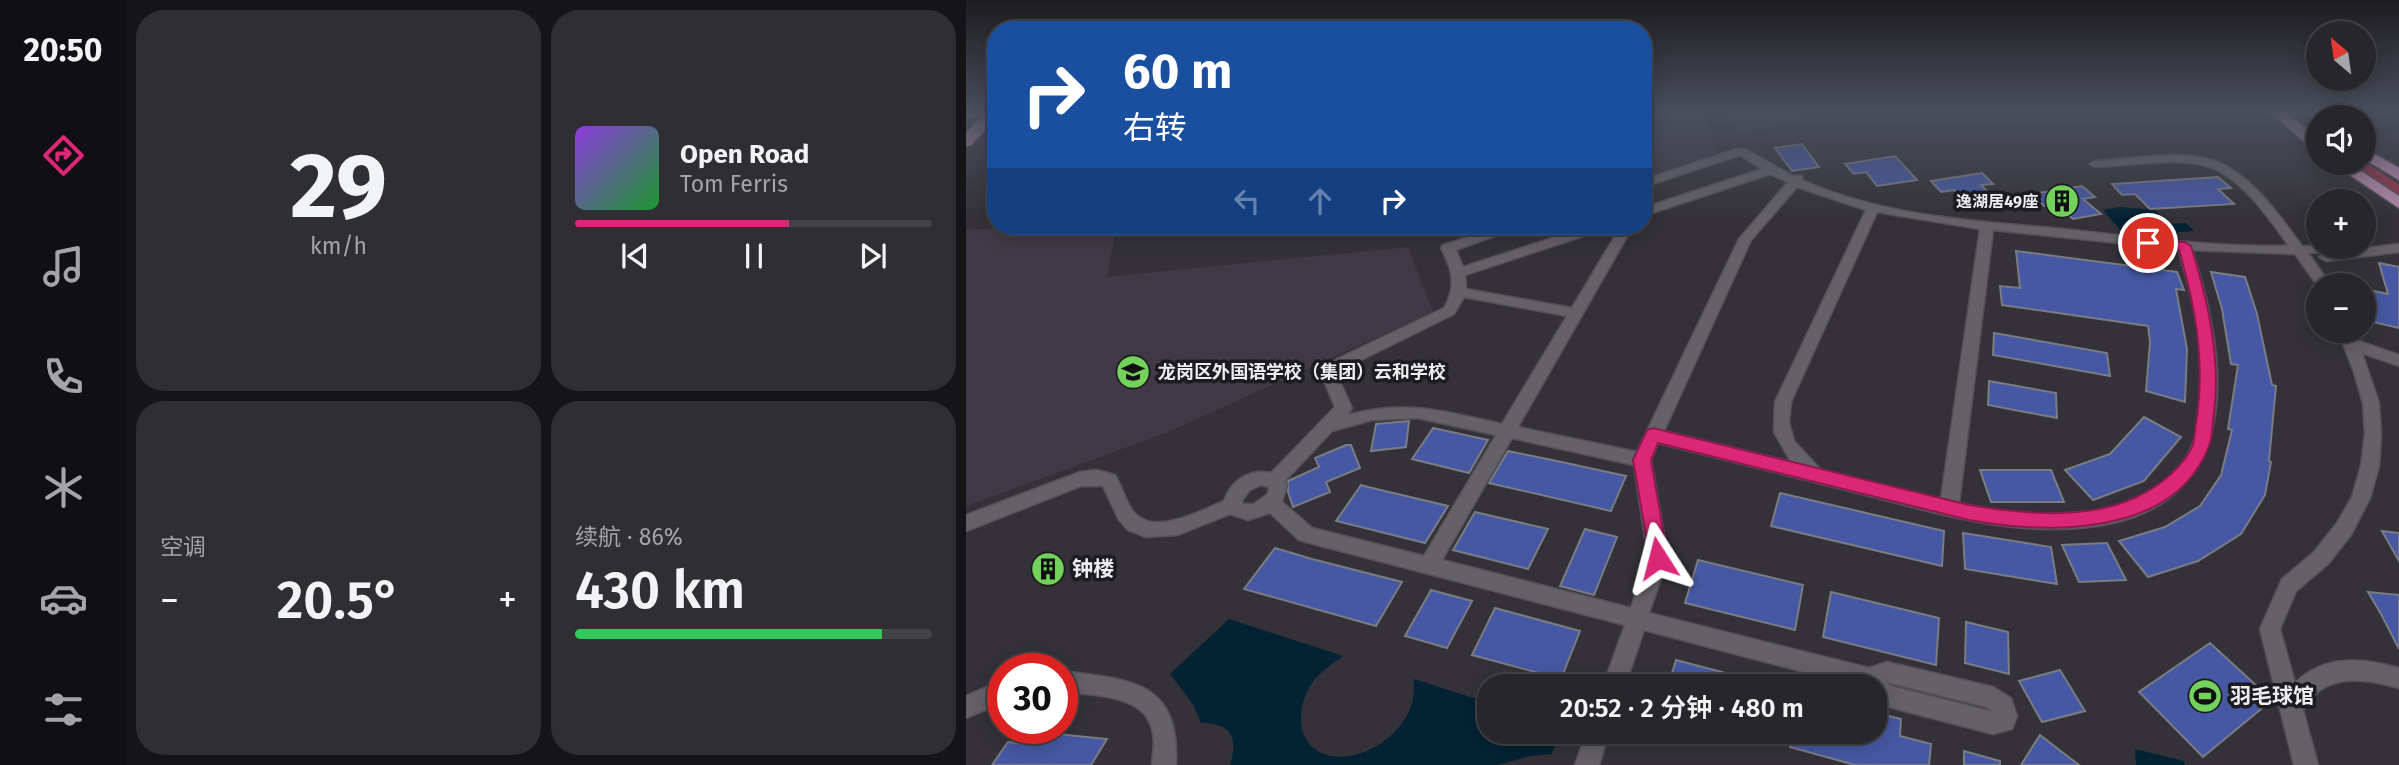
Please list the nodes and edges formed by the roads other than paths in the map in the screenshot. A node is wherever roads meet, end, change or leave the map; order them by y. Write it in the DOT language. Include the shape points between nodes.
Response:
graph roads {
  1 [pos="2376,160"];
  2 [pos="2095,164"];
  3 [pos="1768,171"];
  4 [pos="2357,175"];
  5 [pos="2399,175"];
  6 [pos="1652,181"];
  7 [pos="1796,181"];
  8 [pos="2399,203"];
  9 [pos="1872,207"];
  10 [pos="1652,209"];
  11 [pos="1987,226"];
  12 [pos="1488,235"];
  13 [pos="1574,235"];
  14 [pos="1623,235"];
  15 [pos="2399,237"];
  16 [pos="2376,242"];
  17 [pos="2399,248"];
  18 [pos="2186,251"];
  19 [pos="2306,253"];
  20 [pos="2300,254"];
  21 [pos="1458,273"];
  22 [pos="2315,273"];
  23 [pos="1459,292"];
  24 [pos="1576,313"];
  25 [pos="2350,343"];
  26 [pos="2361,343"];
  27 [pos="2399,360"];
  28 [pos="1326,427"];
  29 [pos="1507,431"];
  30 [pos="1653,435"];
  31 [pos="1642,460"];
  32 [pos="1821,476"];
  33 [pos="1274,481"];
  34 [pos="1271,503"];
  35 [pos="1233,505"];
  36 [pos="1949,508"];
  37 [pos="966,523"];
  38 [pos="1428,566"];
  39 [pos="1637,620"];
  40 [pos="1618,674"];
  41 [pos="1850,674"];
  42 [pos="2399,678"];
  43 [pos="1874,680"];
  44 [pos="1078,683"];
  45 [pos="987,698"];
  46 [pos="966,707"];
  47 [pos="2291,709"];
  48 [pos="1594,744"];
  49 [pos="1164,765"];
  50 [pos="1587,765"];
  51 [pos="2306,765"];
  1 -- 5 [label="main road"];
  2 -- 20 [label="street" via="2188,161 2232,172"];
  3 -- 6 [label="street" via="1741,151"];
  3 -- 7 [label="street"];
  3 -- 10 [label="street"];
  4 -- 8 [label="main road"];
  7 -- 9 [label="street"];
  7 -- 30 [label="street" via="1745,239"];
  9 -- 11 [label="street"];
  9 -- 32 [label="street" via="1780,414 1793,454"];
  11 -- 18 [label="street" via="2010,235"];
  11 -- 36 [label="street"];
  12 -- 21 [label="street" via="1448,248"];
  13 -- 21 [label="street"];
  14 -- 24 [label="street"];
  15 -- 16 [label="street"];
  17 -- 20 [label="street"];
  18 -- 20 [label="street"];
  18 -- 36 [label="street" via="2204,318 2208,366 2207,419 2201,445 2188,468 2147,500 2100,517 2059,522 2014,520"];
  19 -- 20 [label="street"];
  20 -- 22 [label="street"];
  21 -- 23 [label="street"];
  23 -- 24 [label="street"];
  23 -- 28 [label="street" via="1449,311 1342,363 1329,374 1343,408"];
  24 -- 29 [label="street"];
  25 -- 47 [label="street" via="2371,403 2370,467 2361,498 2344,529 2289,585 2270,629"];
  26 -- 27 [label="street"];
  28 -- 29 [label="street" via="1403,411"];
  28 -- 33 [label="street"];
  29 -- 31 [label="street"];
  29 -- 38 [label="street"];
  30 -- 31 [label="street"];
  30 -- 32 [label="street"];
  31 -- 39 [label="street" via="1658,558"];
  32 -- 36 [label="street"];
  33 -- 34 [label="street" via="1278,491"];
  33 -- 35 [label="street" via="1261,478 1246,484 1235,494"];
  34 -- 35 [label="street" via="1248,512"];
  34 -- 38 [label="street" via="1306,534"];
  35 -- 37 [label="street" via="1181,526 1139,527 1126,518 1109,480 1097,477"];
  38 -- 39 [label="street"];
  39 -- 40 [label="street"];
  39 -- 41 [label="street"];
  42 -- 47 [label="street" via="2372,671 2328,673 2304,687"];
  43 -- 43 [label="street" via="1885,695 1993,723 2006,716 1993,698 1887,672 1877,674"];
  44 -- 49 [label="street" via="1124,690 1151,703 1165,728"];
  45 -- 46 [label="street"];
  47 -- 51 [label="street"];
  48 -- 50 [label="street"];
}
